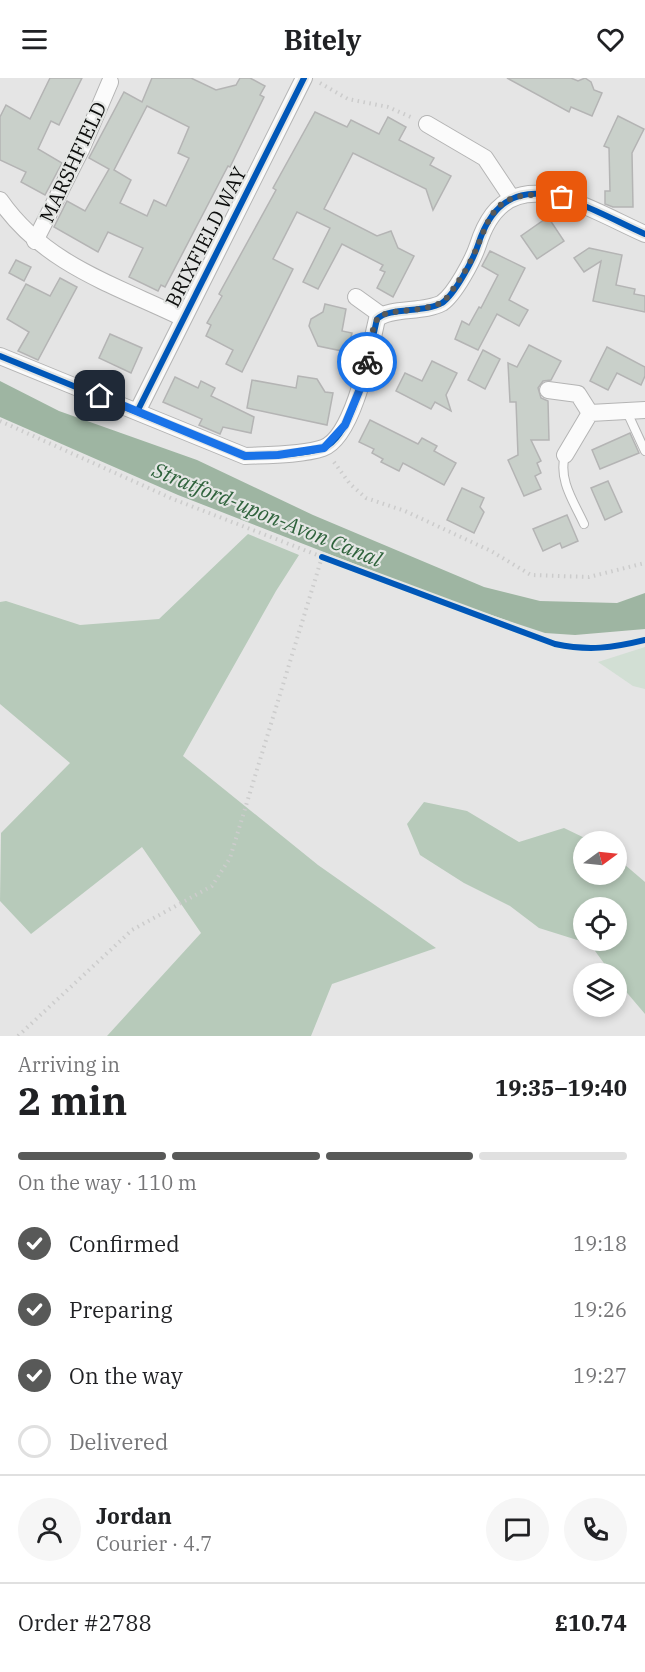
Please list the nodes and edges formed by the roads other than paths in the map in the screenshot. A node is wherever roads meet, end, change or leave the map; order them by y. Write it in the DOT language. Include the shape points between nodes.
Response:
graph roads {
  1 [pos="304,78"];
  2 [pos="110,82"];
  3 [pos="428,124"];
  4 [pos="510,197"];
  5 [pos="0,200"];
  6 [pos="645,234"];
  7 [pos="35,241"];
  8 [pos="356,297"];
  9 [pos="381,315"];
  10 [pos="183,318"];
  11 [pos="0,356"];
  12 [pos="548,390"];
  13 [pos="645,410"];
  14 [pos="138,411"];
  15 [pos="627,412"];
  16 [pos="590,413"];
  17 [pos="645,451"];
  18 [pos="565,455"];
  19 [pos="584,524"];
  1 -- 10 [label="street, BRIXFIELD WAY"];
  2 -- 7 [label="street, MARSHFIELD"];
  3 -- 4 [label="street" via="485,158"];
  4 -- 6 [label="street" via="533,193 562,197"];
  4 -- 9 [label="street" via="495,210 482,231 472,262 443,302"];
  5 -- 7 [label="street, MARSHFIELD"];
  7 -- 10 [label="street, MARSHFIELD" via="75,269"];
  8 -- 9 [label="street"];
  9 -- 14 [label="street" via="362,384 345,425 324,448 245,456"];
  10 -- 14 [label="street, BRIXFIELD WAY"];
  11 -- 14 [label="street"];
  12 -- 16 [label="street" via="578,394"];
  13 -- 15 [label="street"];
  15 -- 16 [label="street"];
  15 -- 17 [label="lane"];
  16 -- 18 [label="street"];
  18 -- 19 [label="lane" via="561,468"];
}
